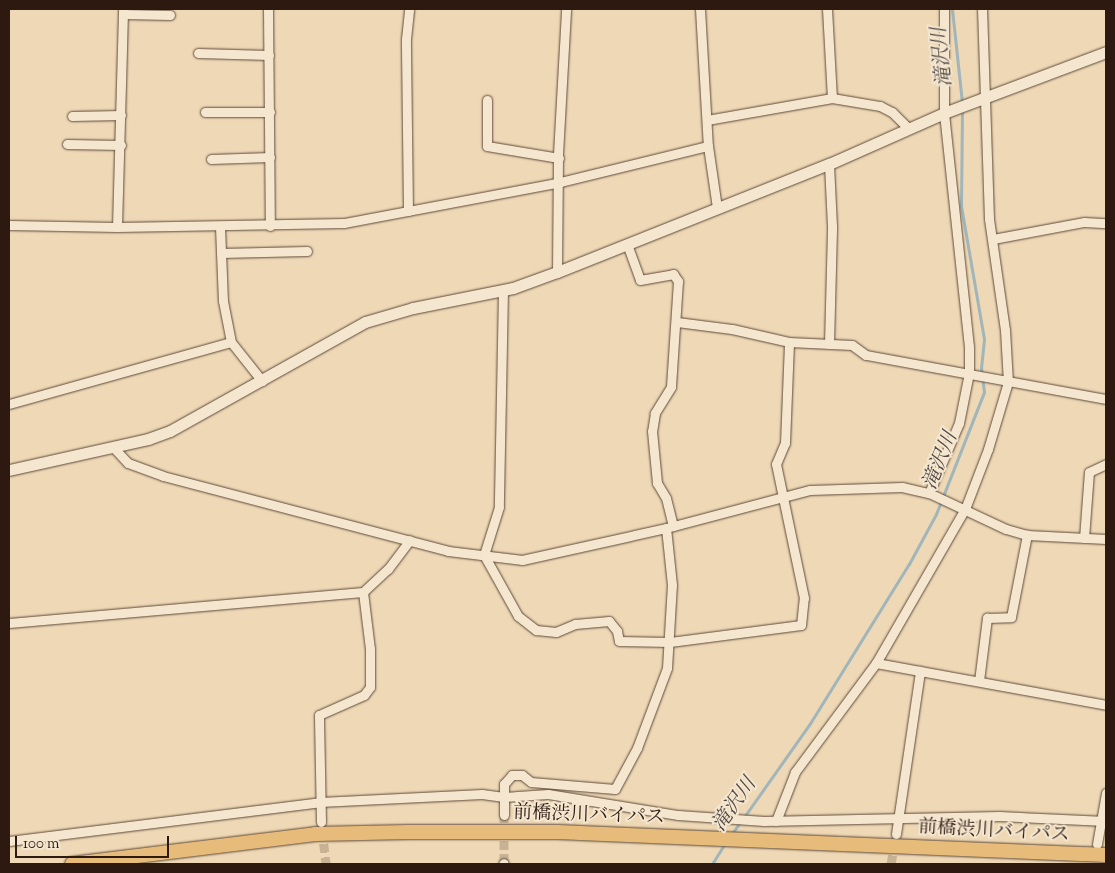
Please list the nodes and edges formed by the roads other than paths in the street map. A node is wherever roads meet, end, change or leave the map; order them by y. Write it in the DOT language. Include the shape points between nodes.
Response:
graph roads {
  1 [pos="268,9"];
  2 [pos="409,9"];
  3 [pos="566,9"];
  4 [pos="700,9"];
  5 [pos="828,9"];
  6 [pos="944,9"];
  7 [pos="982,9"];
  8 [pos="123,11"];
  9 [pos="170,15"];
  10 [pos="1106,52"];
  11 [pos="198,53"];
  12 [pos="269,55"];
  13 [pos="832,98"];
  14 [pos="487,100"];
  15 [pos="984,100"];
  16 [pos="205,112"];
  17 [pos="270,112"];
  18 [pos="944,113"];
  19 [pos="121,115"];
  20 [pos="72,116"];
  21 [pos="707,120"];
  22 [pos="908,128"];
  23 [pos="67,144"];
  24 [pos="121,145"];
  25 [pos="708,146"];
  26 [pos="270,157"];
  27 [pos="559,158"];
  28 [pos="211,159"];
  29 [pos="829,164"];
  30 [pos="560,182"];
  31 [pos="717,208"];
  32 [pos="408,211"];
  33 [pos="1106,223"];
  34 [pos="9,225"];
  35 [pos="220,226"];
  36 [pos="270,226"];
  37 [pos="117,227"];
  38 [pos="993,239"];
  39 [pos="628,244"];
  40 [pos="307,251"];
  41 [pos="221,253"];
  42 [pos="557,272"];
  43 [pos="503,290"];
  44 [pos="677,322"];
  45 [pos="231,342"];
  46 [pos="789,342"];
  47 [pos="829,344"];
  48 [pos="971,373"];
  49 [pos="262,381"];
  50 [pos="1008,382"];
  51 [pos="1106,399"];
  52 [pos="9,404"];
  53 [pos="113,446"];
  54 [pos="1106,464"];
  55 [pos="9,470"];
  56 [pos="932,494"];
  57 [pos="782,497"];
  58 [pos="961,507"];
  59 [pos="670,527"];
  60 [pos="1027,535"];
  61 [pos="1084,538"];
  62 [pos="1106,539"];
  63 [pos="410,540"];
  64 [pos="484,555"];
  65 [pos="363,592"];
  66 [pos="9,623"];
  67 [pos="670,642"];
  68 [pos="876,663"];
  69 [pos="920,671"];
  70 [pos="979,681"];
  71 [pos="1106,705"];
  72 [pos="1106,793"];
  73 [pos="504,797"];
  74 [pos="320,802"];
  75 [pos="504,815"];
  76 [pos="898,817"];
  77 [pos="776,821"];
  78 [pos="1104,821"];
  79 [pos="321,822"];
  80 [pos="896,834"];
  81 [pos="9,841"];
  82 [pos="1102,850"];
  83 [pos="1055,854"];
  84 [pos="135,855"];
  85 [pos="1106,862"];
  86 [pos="72,864"];
  87 [pos="101,864"];
  1 -- 12 [label="street"];
  2 -- 32 [label="street" via="406,39"];
  3 -- 27 [label="street"];
  4 -- 21 [label="street"];
  5 -- 13 [label="street"];
  6 -- 18 [label="street"];
  7 -- 15 [label="street"];
  8 -- 9 [label="street"];
  8 -- 19 [label="street"];
  10 -- 15 [label="street"];
  11 -- 12 [label="street"];
  12 -- 17 [label="street"];
  13 -- 21 [label="street"];
  13 -- 22 [label="street" via="880,106 892,112"];
  14 -- 27 [label="street" via="487,146"];
  15 -- 18 [label="street"];
  15 -- 38 [label="street" via="989,218"];
  16 -- 17 [label="street"];
  17 -- 26 [label="street"];
  18 -- 22 [label="street"];
  18 -- 48 [label="street"];
  19 -- 20 [label="street"];
  19 -- 24 [label="street"];
  21 -- 25 [label="street"];
  22 -- 29 [label="street"];
  23 -- 24 [label="street"];
  24 -- 37 [label="street"];
  25 -- 30 [label="street"];
  25 -- 31 [label="street"];
  26 -- 28 [label="street"];
  26 -- 36 [label="street"];
  27 -- 30 [label="street"];
  29 -- 31 [label="street"];
  29 -- 47 [label="street" via="832,226"];
  30 -- 32 [label="street"];
  30 -- 42 [label="street"];
  31 -- 39 [label="street"];
  32 -- 36 [label="street" via="344,223"];
  33 -- 38 [label="street" via="1084,222"];
  34 -- 37 [label="street"];
  35 -- 36 [label="street"];
  35 -- 37 [label="street"];
  35 -- 41 [label="street"];
  38 -- 50 [label="street"];
  39 -- 42 [label="street"];
  39 -- 44 [label="street" via="640,280 673,274 678,281"];
  40 -- 41 [label="street"];
  41 -- 45 [label="street" via="223,301"];
  42 -- 43 [label="street"];
  43 -- 49 [label="street" via="413,308 365,322"];
  43 -- 64 [label="street" via="499,507"];
  44 -- 46 [label="street" via="732,329"];
  44 -- 59 [label="street" via="671,387 655,412 652,431 657,483 666,498"];
  45 -- 49 [label="street"];
  45 -- 52 [label="street"];
  46 -- 47 [label="street"];
  46 -- 57 [label="street" via="785,443 776,464"];
  47 -- 48 [label="street" via="852,345 866,355"];
  48 -- 50 [label="street"];
  48 -- 56 [label="street" via="959,423"];
  49 -- 53 [label="street" via="170,431"];
  50 -- 51 [label="street"];
  50 -- 58 [label="street" via="988,448"];
  53 -- 55 [label="street"];
  53 -- 63 [label="street" via="128,463 163,476"];
  54 -- 61 [label="street" via="1089,472"];
  56 -- 57 [label="street" via="892,487 810,490"];
  56 -- 58 [label="street"];
  57 -- 59 [label="street"];
  57 -- 67 [label="street" via="804,598 801,625"];
  58 -- 60 [label="street" via="1006,529"];
  58 -- 68 [label="street"];
  59 -- 64 [label="street" via="522,560"];
  59 -- 67 [label="street" via="672,586 667,636"];
  60 -- 61 [label="street"];
  60 -- 70 [label="street" via="1012,617 987,618"];
  61 -- 62 [label="street"];
  63 -- 64 [label="street" via="448,551"];
  63 -- 65 [label="street" via="388,569"];
  64 -- 67 [label="street" via="518,616 536,630 556,632 575,624 609,621 617,631 619,641"];
  65 -- 66 [label="street"];
  65 -- 74 [label="street" via="370,649 370,687 364,696 319,715"];
  67 -- 73 [label="street" via="667,668 637,748 615,788 531,782 516,774 507,778"];
  68 -- 69 [label="street"];
  68 -- 77 [label="street" via="795,772"];
  69 -- 70 [label="street"];
  69 -- 76 [label="street"];
  70 -- 71 [label="street"];
  72 -- 78 [label="street"];
  73 -- 74 [label="street" via="482,794"];
  73 -- 75 [label="street"];
  73 -- 77 [label="street" via="548,794 678,815"];
  74 -- 79 [label="street"];
  74 -- 81 [label="street"];
  76 -- 77 [label="street"];
  76 -- 78 [label="street" via="999,816"];
  76 -- 80 [label="street"];
  78 -- 82 [label="street"];
  82 -- 83 [label="highway, 前橋渋川バイパス"];
  83 -- 84 [label="highway, 前橋渋川バイパス" via="557,832 315,834"];
  83 -- 85 [label="highway"];
  84 -- 86 [label="highway, 前橋渋川バイパス"];
  84 -- 87 [label="highway"];
}
